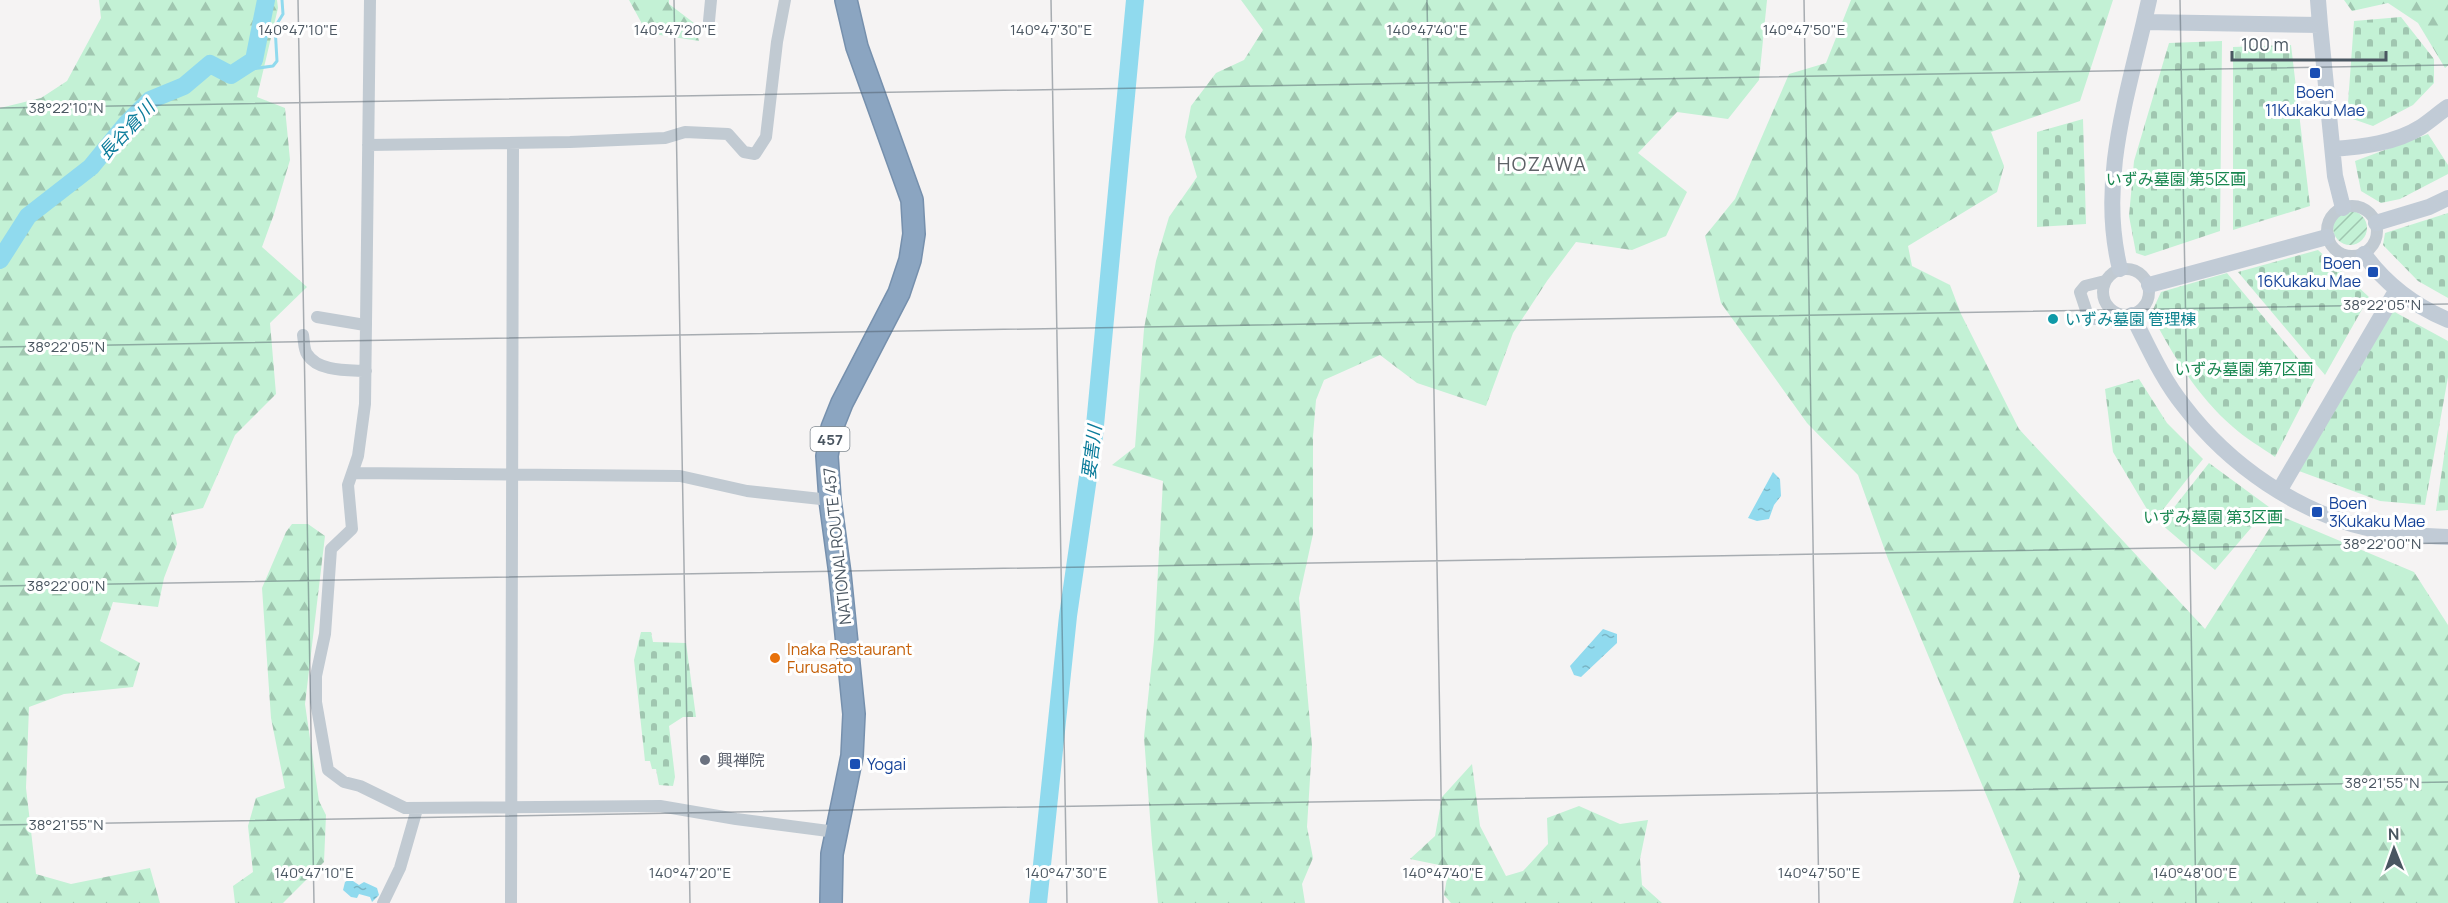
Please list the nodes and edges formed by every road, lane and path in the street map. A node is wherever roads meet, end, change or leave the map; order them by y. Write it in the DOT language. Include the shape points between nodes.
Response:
graph roads {
  1 [pos="370,0"];
  2 [pos="711,0"];
  3 [pos="785,0"];
  4 [pos="846,0"];
  5 [pos="2149,0"];
  6 [pos="2318,0"];
  7 [pos="709,21"];
  8 [pos="2145,22"];
  9 [pos="2320,25"];
  10 [pos="2448,107"];
  11 [pos="513,144"];
  12 [pos="368,145"];
  13 [pos="2333,149"];
  14 [pos="2448,198"];
  15 [pos="2343,208"];
  16 [pos="2376,223"];
  17 [pos="2327,237"];
  18 [pos="2364,254"];
  19 [pos="2120,269"];
  20 [pos="2105,281"];
  21 [pos="2149,285"];
  22 [pos="2396,291"];
  23 [pos="2115,313"];
  24 [pos="2132,315"];
  25 [pos="317,317"];
  26 [pos="2448,320"];
  27 [pos="365,325"];
  28 [pos="303,335"];
  29 [pos="366,371"];
  30 [pos="354,472"];
  31 [pos="512,474"];
  32 [pos="2279,491"];
  33 [pos="830,500"];
  34 [pos="2448,537"];
  35 [pos="511,807"];
  36 [pos="417,809"];
  37 [pos="836,832"];
  38 [pos="383,903"];
  39 [pos="511,903"];
  40 [pos="831,903"];
  1 -- 12 [label="street"];
  2 -- 7 [label="street"];
  3 -- 11 [label="street" via="766,137 754,154 744,152 728,134 708,132 685,132 665,138"];
  4 -- 33 [label="highway, NATIONAL ROUTE 457 / 457" via="857,47 912,200 914,234 899,293 832,428 827,456"];
  5 -- 8 [label="street"];
  6 -- 9 [label="street"];
  8 -- 9 [label="street"];
  8 -- 19 [label="street" via="2115,146 2113,228"];
  9 -- 13 [label="street"];
  10 -- 13 [label="street" via="2404,136 2362,147"];
  11 -- 12 [label="street"];
  11 -- 31 [label="street"];
  12 -- 27 [label="street"];
  13 -- 15 [label="street"];
  14 -- 16 [label="street"];
  15 -- 16 [label="street" via="2362,208"];
  15 -- 17 [label="street" via="2331,216"];
  16 -- 18 [label="street" via="2377,236"];
  17 -- 18 [label="street" via="2341,254"];
  17 -- 21 [label="street"];
  18 -- 22 [label="street"];
  19 -- 20 [label="street"];
  19 -- 21 [label="street" via="2141,274"];
  20 -- 23 [label="street" via="2103,298"];
  20 -- 23 [label="street" via="2081,288 2082,300 2088,316 2096,319"];
  21 -- 24 [label="street" via="2145,307"];
  22 -- 26 [label="street"];
  22 -- 32 [label="street"];
  23 -- 24 [label="street"];
  24 -- 32 [label="street" via="2189,413 2211,439"];
  25 -- 27 [label="street"];
  27 -- 29 [label="street"];
  28 -- 29 [label="street" via="306,354 317,364"];
  29 -- 30 [label="street" via="363,423"];
  30 -- 31 [label="street"];
  30 -- 36 [label="street" via="348,485 352,529 331,549 325,634 316,676 316,702 328,770 344,783 360,786 405,808"];
  31 -- 33 [label="street" via="680,476 747,491"];
  31 -- 35 [label="street"];
  32 -- 34 [label="street" via="2327,515 2370,529"];
  33 -- 37 [label="highway, NATIONAL ROUTE 457 / 457" via="854,714 852,756"];
  35 -- 36 [label="street"];
  35 -- 37 [label="street" via="660,806"];
  35 -- 39 [label="street"];
  36 -- 38 [label="street" via="400,868"];
  37 -- 40 [label="highway, NATIONAL ROUTE 457 / 457"];
}
